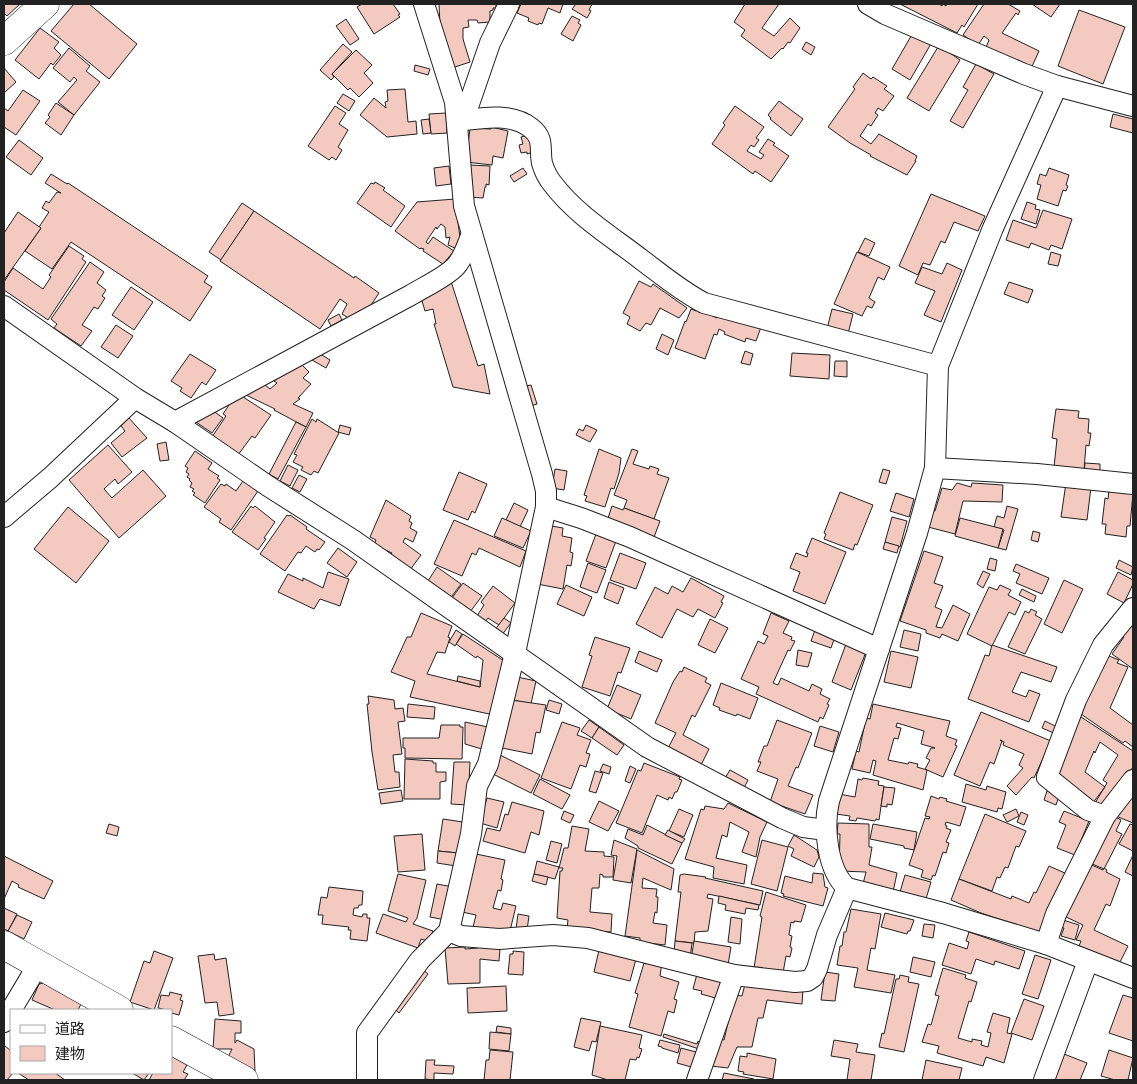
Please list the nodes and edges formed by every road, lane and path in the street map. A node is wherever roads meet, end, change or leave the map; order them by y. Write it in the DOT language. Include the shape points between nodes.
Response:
graph roads {
  1 [pos="45,4"];
  2 [pos="424,4"];
  3 [pos="509,4"];
  4 [pos="868,4"];
  5 [pos="4,41"];
  6 [pos="1057,86"];
  7 [pos="1133,106"];
  8 [pos="457,121"];
  9 [pos="472,234"];
  10 [pos="4,306"];
  11 [pos="938,366"];
  12 [pos="134,398"];
  13 [pos="175,422"];
  14 [pos="935,468"];
  15 [pos="1133,484"];
  16 [pos="546,507"];
  17 [pos="4,517"];
  18 [pos="1133,608"];
  19 [pos="879,649"];
  20 [pos="515,653"];
  21 [pos="1133,780"];
  22 [pos="1105,816"];
  23 [pos="826,830"];
  24 [pos="847,888"];
  25 [pos="449,931"];
  26 [pos="1046,944"];
  27 [pos="4,945"];
  28 [pos="1088,961"];
  29 [pos="38,965"];
  30 [pos="734,975"];
  31 [pos="1133,978"];
  32 [pos="12,1009"];
  33 [pos="117,1009"];
  34 [pos="172,1041"];
  35 [pos="244,1080"];
  36 [pos="367,1080"];
  37 [pos="697,1080"];
  38 [pos="1044,1080"];
  1 -- 5 [label="street"];
  2 -- 8 [label="street" via="450,82"];
  3 -- 8 [label="street" via="490,43 469,104"];
  4 -- 6 [label="street" via="955,45"];
  6 -- 7 [label="street"];
  6 -- 11 [label="street" via="993,228"];
  8 -- 9 [label="street" via="463,200"];
  8 -- 11 [label="street" via="503,118 530,128 540,140 542,161 551,183 594,224 686,294 704,303"];
  9 -- 13 [label="street" via="455,268"];
  9 -- 16 [label="street" via="542,474"];
  10 -- 12 [label="street"];
  11 -- 14 [label="street"];
  12 -- 13 [label="street"];
  12 -- 17 [label="street"];
  13 -- 20 [label="street"];
  14 -- 15 [label="street"];
  14 -- 19 [label="street"];
  16 -- 19 [label="street" via="630,537"];
  16 -- 20 [label="street"];
  18 -- 22 [label="street" via="1103,645 1076,700 1046,777 1088,810"];
  19 -- 23 [label="street" via="829,802"];
  20 -- 23 [label="street" via="647,747 782,818 803,827"];
  20 -- 25 [label="street" via="488,764 477,786 471,834"];
  21 -- 22 [label="street"];
  22 -- 26 [label="street" via="1056,914"];
  23 -- 24 [label="street" via="834,872"];
  24 -- 26 [label="street"];
  24 -- 30 [label="street" via="813,977 795,982"];
  25 -- 30 [label="street" via="461,936 492,939 553,935 588,938"];
  25 -- 36 [label="street" via="420,960 367,1034"];
  26 -- 28 [label="street"];
  27 -- 29 [label="street"];
  28 -- 31 [label="street"];
  28 -- 38 [label="street"];
  29 -- 32 [label="street"];
  29 -- 33 [label="street"];
  30 -- 37 [label="street"];
  34 -- 35 [label="street"];
}
